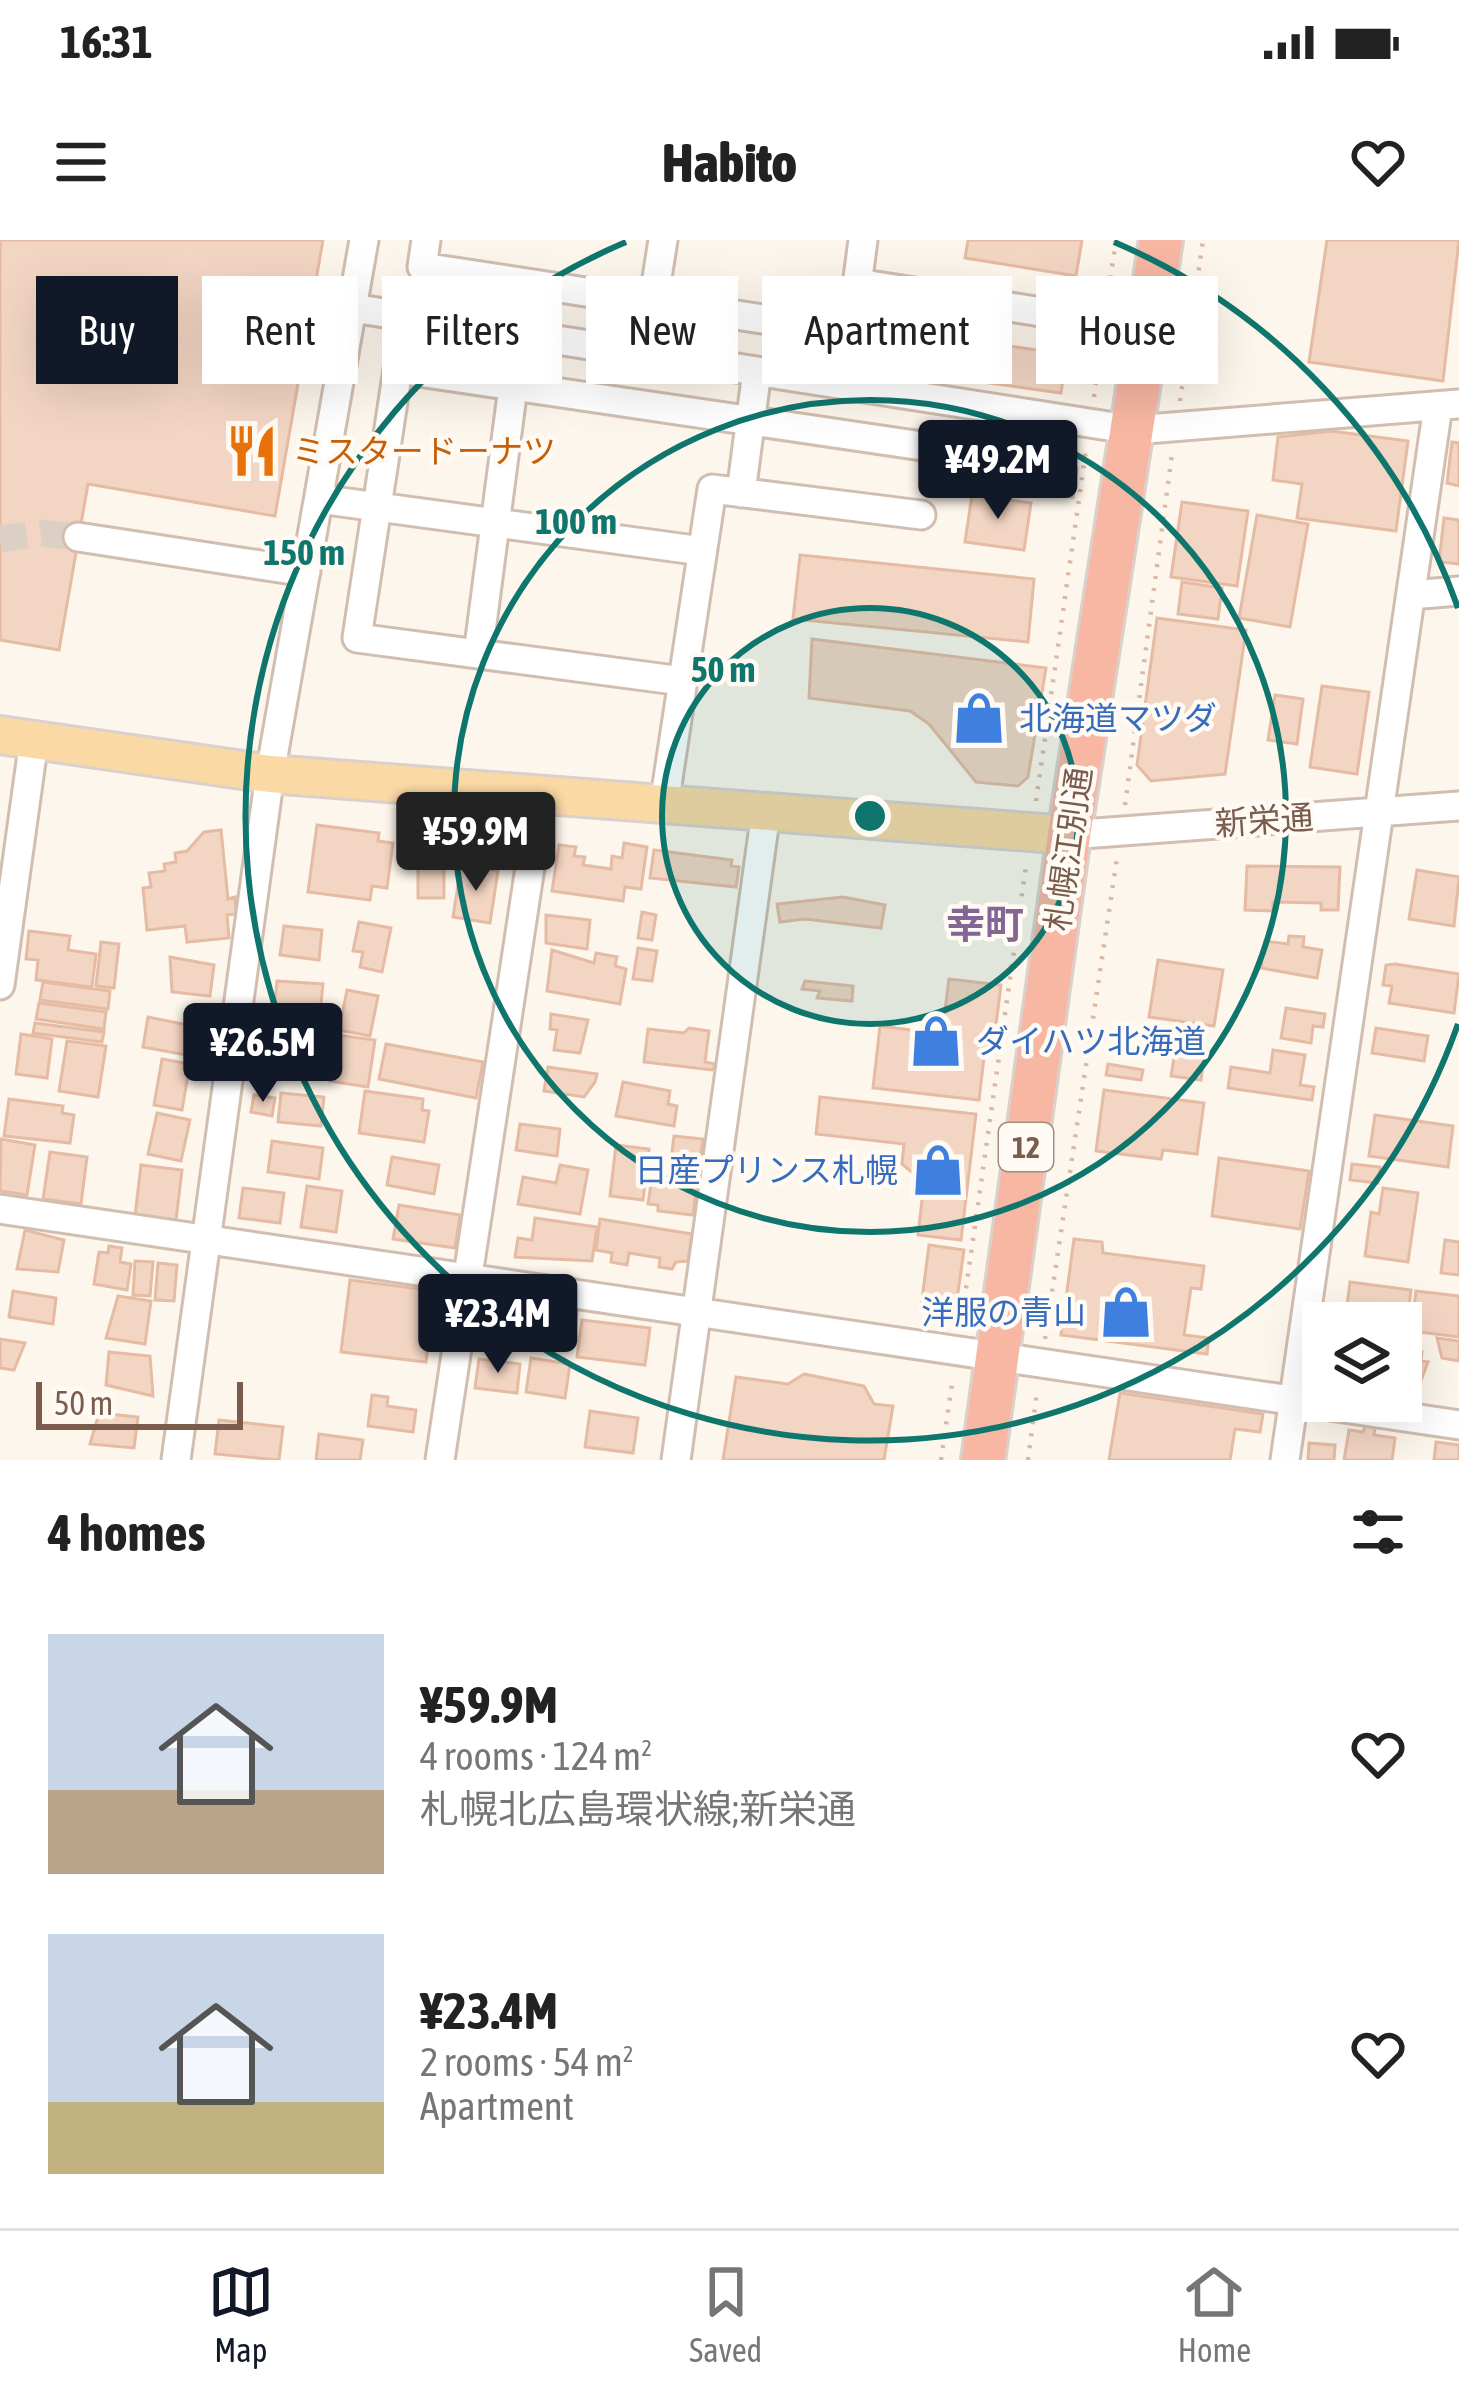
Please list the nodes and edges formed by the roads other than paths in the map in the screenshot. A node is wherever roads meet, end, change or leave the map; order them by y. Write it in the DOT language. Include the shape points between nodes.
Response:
graph roads {
  1 [pos="364,240"];
  2 [pos="426,240"];
  3 [pos="663,240"];
  4 [pos="863,240"];
  5 [pos="1161,240"];
  6 [pos="358,276"];
  7 [pos="657,276"];
  8 [pos="858,276"];
  9 [pos="586,293"];
  10 [pos="738,368"];
  11 [pos="757,371"];
  12 [pos="339,384"];
  13 [pos="844,385"];
  14 [pos="513,386"];
  15 [pos="1449,405"];
  16 [pos="750,421"];
  17 [pos="1134,430"];
  18 [pos="929,447"];
  19 [pos="741,493"];
  20 [pos="319,499"];
  21 [pos="376,508"];
  22 [pos="921,514"];
  23 [pos="496,524"];
  24 [pos="78,537"];
  25 [pos="702,551"];
  26 [pos="306,572"];
  27 [pos="1459,591"];
  28 [pos="1412,595"];
  29 [pos="478,655"];
  30 [pos="682,681"];
  31 [pos="17,738"];
  32 [pos="270,774"];
  33 [pos="541,795"];
  34 [pos="664,805"];
  35 [pos="1459,806"];
  36 [pos="766,812"];
  37 [pos="1382,812"];
  38 [pos="1069,835"];
  39 [pos="0,985"];
  40 [pos="0,1209"];
  41 [pos="205,1238"];
  42 [pos="467,1276"];
  43 [pos="697,1309"];
  44 [pos="997,1357"];
  45 [pos="1294,1400"];
  46 [pos="1459,1424"];
  47 [pos="176,1460"];
  48 [pos="440,1460"];
  49 [pos="676,1460"];
  50 [pos="983,1460"];
  51 [pos="1285,1460"];
  1 -- 6 [label="street"];
  2 -- 9 [label="street" via="422,267"];
  3 -- 7 [label="street"];
  4 -- 8 [label="street"];
  5 -- 17 [label="highway, 札幌江別通 / 12"];
  10 -- 11 [label="street"];
  11 -- 13 [label="street"];
  11 -- 16 [label="street"];
  12 -- 20 [label="street"];
  13 -- 17 [label="street"];
  14 -- 16 [label="street"];
  14 -- 21 [label="street" via="398,369"];
  14 -- 23 [label="street"];
  15 -- 17 [label="street"];
  15 -- 28 [label="street"];
  16 -- 18 [label="street"];
  16 -- 19 [label="street"];
  17 -- 38 [label="highway, 札幌江別通 / 12"];
  19 -- 22 [label="street"];
  19 -- 25 [label="street" via="712,489"];
  20 -- 21 [label="street"];
  20 -- 26 [label="street"];
  21 -- 23 [label="street"];
  21 -- 29 [label="street" via="357,638"];
  23 -- 25 [label="street"];
  23 -- 29 [label="street"];
  24 -- 26 [label="street"];
  25 -- 30 [label="street"];
  26 -- 32 [label="street"];
  27 -- 28 [label="street"];
  28 -- 37 [label="street"];
  29 -- 30 [label="street"];
  30 -- 34 [label="street"];
  31 -- 32 [label="main road"];
  31 -- 39 [label="street"];
  32 -- 33 [label="main road"];
  32 -- 41 [label="street"];
  33 -- 34 [label="main road"];
  33 -- 42 [label="street"];
  34 -- 36 [label="main road"];
  35 -- 37 [label="street, 新栄通"];
  36 -- 38 [label="main road"];
  36 -- 43 [label="street"];
  37 -- 38 [label="street, 新栄通"];
  37 -- 45 [label="street"];
  38 -- 44 [label="highway, 札幌江別通 / 12"];
  40 -- 41 [label="street"];
  41 -- 42 [label="street"];
  41 -- 47 [label="street"];
  42 -- 43 [label="street"];
  42 -- 48 [label="street"];
  43 -- 44 [label="street"];
  43 -- 49 [label="street"];
  44 -- 45 [label="street"];
  44 -- 50 [label="highway, 札幌江別通 / 12"];
  45 -- 46 [label="street"];
  45 -- 51 [label="street"];
}
